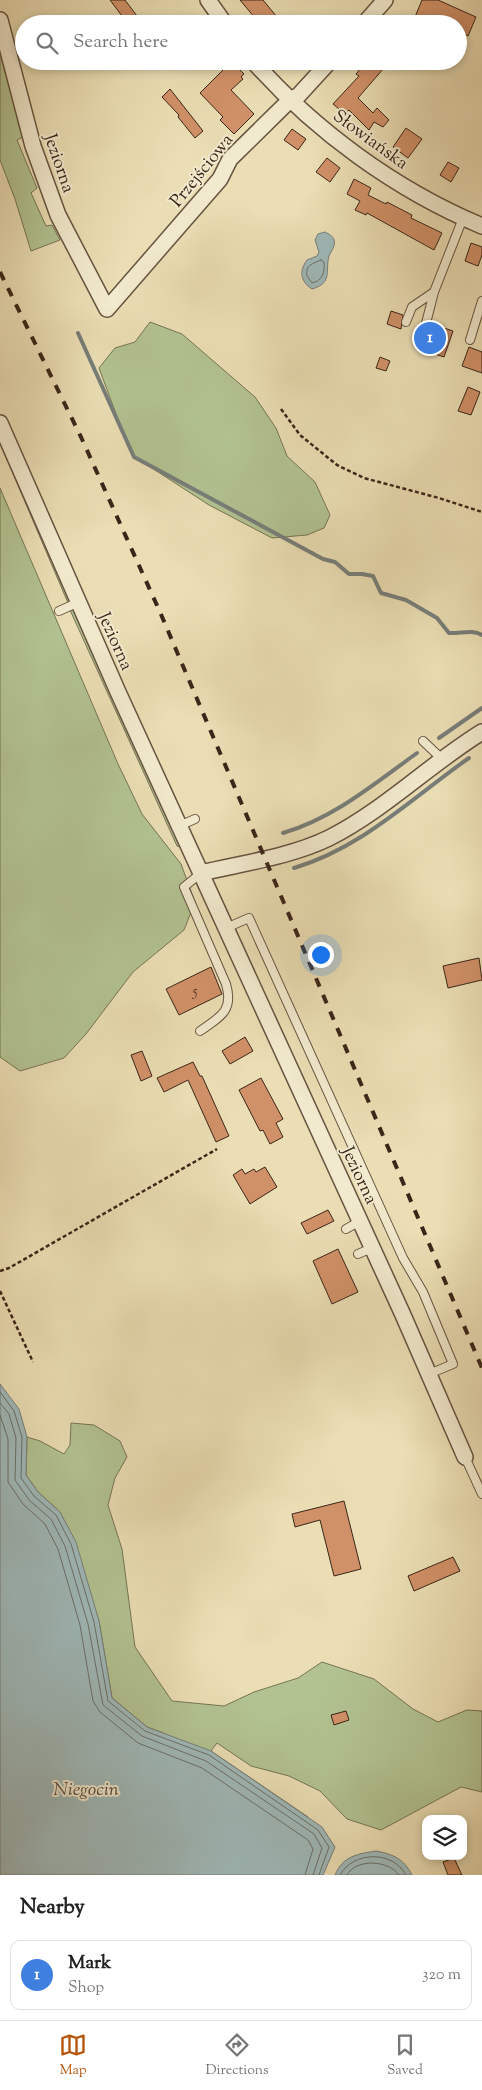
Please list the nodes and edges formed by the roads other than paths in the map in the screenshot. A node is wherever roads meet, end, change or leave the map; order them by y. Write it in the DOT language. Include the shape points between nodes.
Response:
graph roads {
  1 [pos="208,0"];
  2 [pos="385,0"];
  3 [pos="219,15"];
  4 [pos="372,15"];
  5 [pos="0,20"];
  6 [pos="262,70"];
  7 [pos="322,70"];
  8 [pos="291,99"];
  9 [pos="463,218"];
  10 [pos="482,226"];
  11 [pos="434,292"];
  12 [pos="482,301"];
  13 [pos="107,309"];
  14 [pos="406,322"];
  15 [pos="424,332"];
  16 [pos="470,340"];
  17 [pos="0,423"];
  18 [pos="79,602"];
  19 [pos="58,611"];
  20 [pos="480,736"];
  21 [pos="423,741"];
  22 [pos="442,759"];
  23 [pos="195,818"];
  24 [pos="179,826"];
  25 [pos="201,873"];
  26 [pos="226,928"];
  27 [pos="200,1031"];
  28 [pos="360,1222"];
  29 [pos="346,1229"];
  30 [pos="372,1248"];
  31 [pos="358,1254"];
  32 [pos="429,1374"];
  33 [pos="465,1457"];
  34 [pos="482,1494"];
  1 -- 3 [label="street"];
  2 -- 4 [label="street"];
  5 -- 13 [label="street, Jeziorna" via="34,146 58,215"];
  6 -- 8 [label="street, Słowiańska"];
  7 -- 8 [label="street, Przejściowa" via="298,96"];
  8 -- 9 [label="street, Słowiańska" via="349,150 412,191"];
  8 -- 13 [label="street, Przejściowa" via="230,159 220,178"];
  9 -- 10 [label="street, Słowiańska"];
  9 -- 11 [label="lane"];
  11 -- 14 [label="lane" via="412,306"];
  11 -- 15 [label="lane"];
  12 -- 16 [label="lane"];
  17 -- 18 [label="street, Jeziorna"];
  18 -- 19 [label="lane"];
  18 -- 24 [label="street, Jeziorna"];
  20 -- 22 [label="street"];
  21 -- 22 [label="lane"];
  22 -- 25 [label="street" via="357,821 324,840 288,853"];
  23 -- 24 [label="lane"];
  24 -- 25 [label="street, Jeziorna"];
  25 -- 26 [label="street, Jeziorna"];
  25 -- 27 [label="lane" via="184,887 223,977 229,1001 220,1017"];
  26 -- 28 [label="street, Jeziorna"];
  26 -- 32 [label="lane" via="249,918 403,1258 423,1292 453,1364"];
  28 -- 29 [label="lane"];
  28 -- 30 [label="street, Jeziorna"];
  30 -- 31 [label="lane"];
  30 -- 32 [label="street, Jeziorna"];
  32 -- 33 [label="street, Jeziorna"];
  33 -- 34 [label="lane, Jeziorna"];
}
